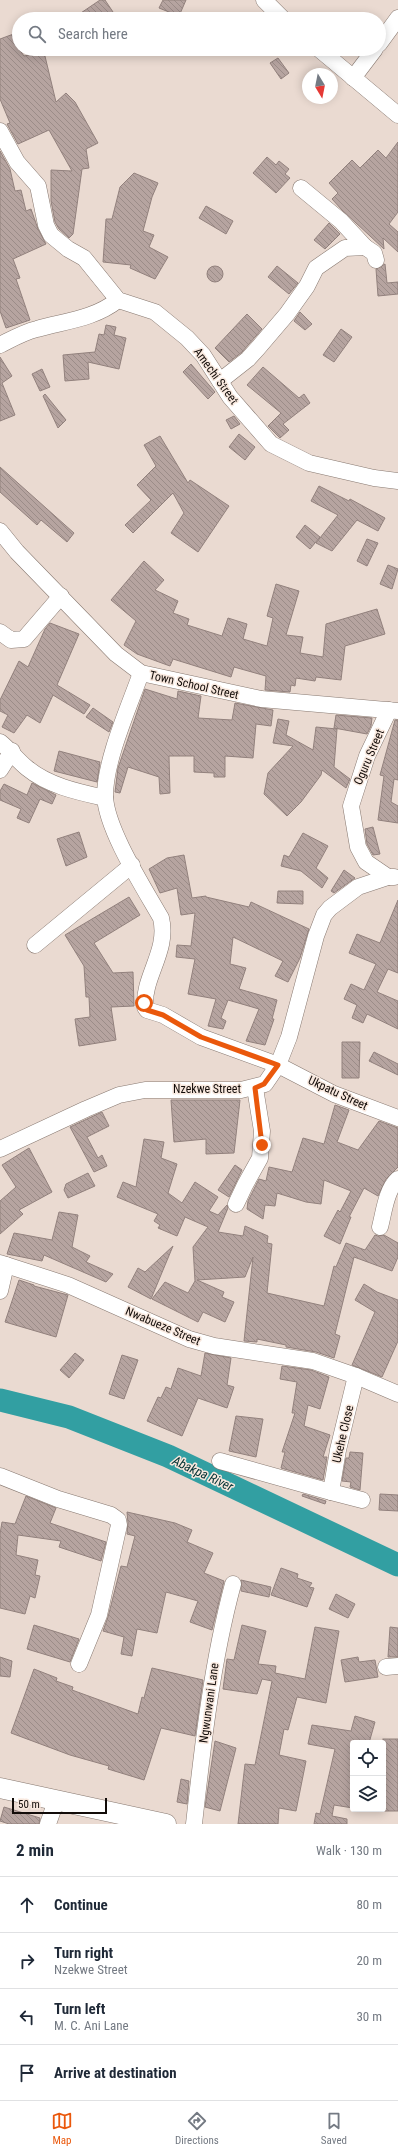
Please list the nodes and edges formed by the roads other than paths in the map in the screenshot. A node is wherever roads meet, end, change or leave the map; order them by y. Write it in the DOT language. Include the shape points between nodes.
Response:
graph roads {
  1 [pos="264,0"];
  2 [pos="276,12"];
  3 [pos="398,18"];
  4 [pos="386,34"];
  5 [pos="328,56"];
  6 [pos="370,56"];
  7 [pos="353,78"];
  8 [pos="398,115"];
  9 [pos="0,131"];
  10 [pos="301,188"];
  11 [pos="365,247"];
  12 [pos="376,260"];
  13 [pos="118,300"];
  14 [pos="0,345"];
  15 [pos="220,381"];
  16 [pos="398,481"];
  17 [pos="0,531"];
  18 [pos="61,596"];
  19 [pos="0,632"];
  20 [pos="141,673"];
  21 [pos="394,711"];
  22 [pos="6,747"];
  23 [pos="0,770"];
  24 [pos="105,798"];
  25 [pos="132,865"];
  26 [pos="393,877"];
  27 [pos="35,945"];
  28 [pos="278,1065"];
  29 [pos="255,1088"];
  30 [pos="398,1118"];
  31 [pos="0,1150"];
  32 [pos="398,1179"];
  33 [pos="236,1204"];
  34 [pos="380,1227"];
  35 [pos="3,1264"];
  36 [pos="0,1291"];
  37 [pos="356,1376"];
  38 [pos="398,1394"];
  39 [pos="220,1461"];
  40 [pos="1,1480"];
  41 [pos="331,1492"];
  42 [pos="362,1500"];
  43 [pos="233,1584"];
  44 [pos="79,1664"];
  45 [pos="0,1788"];
  46 [pos="56,1801"];
  47 [pos="155,1823"];
  48 [pos="48,1824"];
  49 [pos="194,1824"];
  1 -- 2 [label="street"];
  3 -- 4 [label="street"];
  5 -- 7 [label="street"];
  6 -- 7 [label="street"];
  7 -- 8 [label="street"];
  9 -- 13 [label="street" via="17,162 38,186 46,225 51,235 68,250 84,258"];
  10 -- 11 [label="street" via="341,221"];
  11 -- 12 [label="street" via="374,254"];
  11 -- 15 [label="street" via="345,248 316,268 287,314 248,359"];
  13 -- 14 [label="street" via="109,307 83,318 36,329"];
  13 -- 15 [label="street, Amechi Street" via="155,312 188,338"];
  15 -- 16 [label="street, Amechi Street" via="263,437 282,451 309,463"];
  17 -- 18 [label="street, Town School Street"];
  18 -- 19 [label="street" via="24,639 11,640"];
  18 -- 20 [label="street, Town School Street" via="116,654"];
  20 -- 21 [label="street, Town School Street" via="261,699"];
  20 -- 24 [label="street" via="107,773"];
  21 -- 26 [label="street, Oguru Street" via="367,756 351,806 358,847 366,862"];
  22 -- 23 [label="street"];
  22 -- 24 [label="street" via="46,781"];
  24 -- 25 [label="street" via="112,826"];
  25 -- 27 [label="street"];
  25 -- 28 [label="street, Ukpatu Street" via="161,918 164,930 144,1007 201,1037"];
  26 -- 28 [label="street, Nzekwe Street" via="358,887 324,915 289,1037"];
  28 -- 29 [label="street, Nzekwe Street" via="264,1084"];
  28 -- 30 [label="street, Ukpatu Street" via="334,1094"];
  29 -- 31 [label="street, Nzekwe Street" via="145,1090 119,1095"];
  29 -- 33 [label="street" via="262,1131 260,1158"];
  32 -- 34 [label="street" via="387,1200"];
  35 -- 36 [label="street"];
  35 -- 37 [label="street, Nwabueze Street" via="68,1285 189,1339 214,1346 313,1361"];
  37 -- 38 [label="street, Nwabueze Street"];
  37 -- 41 [label="street, Ukehe Close" via="338,1450"];
  39 -- 41 [label="street"];
  40 -- 44 [label="street" via="111,1515 118,1520 120,1525 99,1615"];
  41 -- 42 [label="street"];
  43 -- 49 [label="street, Ngwunwani Lane" via="221,1630 210,1695"];
  45 -- 46 [label="main road"];
  46 -- 47 [label="main road"];
  46 -- 48 [label="street"];
}
